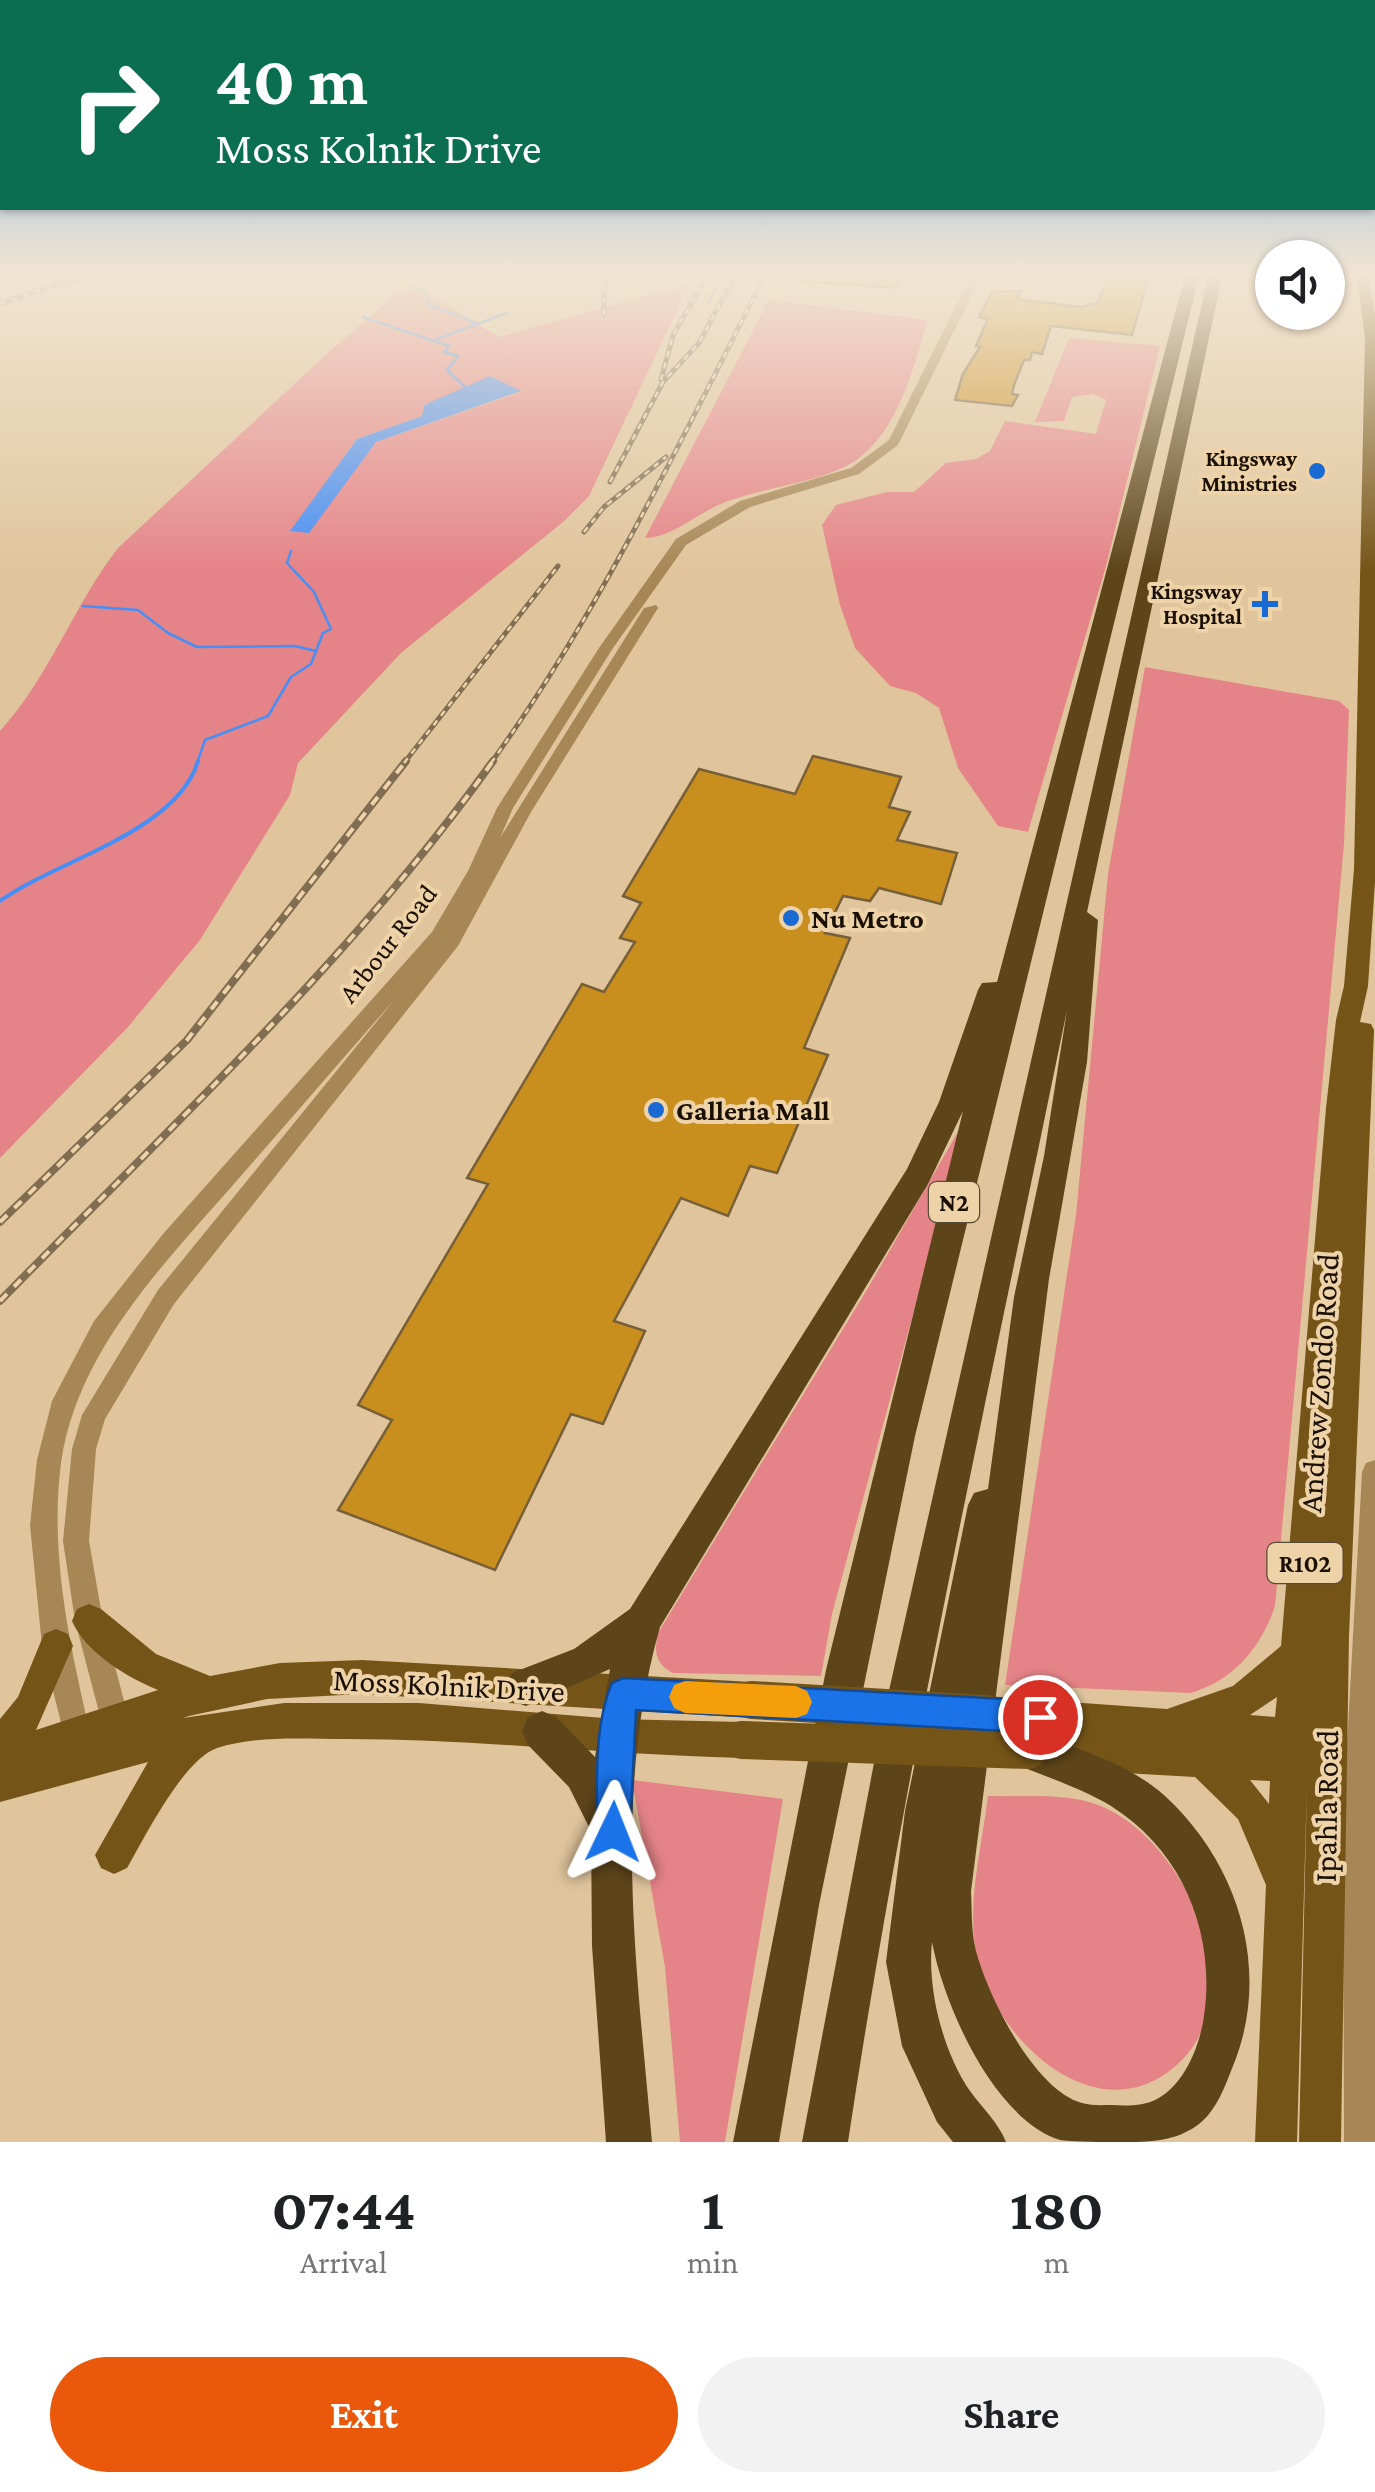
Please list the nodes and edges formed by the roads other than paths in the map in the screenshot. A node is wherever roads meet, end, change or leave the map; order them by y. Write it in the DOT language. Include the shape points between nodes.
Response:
graph roads {
  1 [pos="929,372"];
  2 [pos="940,372"];
  3 [pos="1167,372"];
  4 [pos="1194,372"];
  5 [pos="1372,372"];
  6 [pos="1049,817"];
  7 [pos="1088,849"];
  8 [pos="409,983"];
  9 [pos="1358,1114"];
  10 [pos="1034,1280"];
  11 [pos="1375,1472"];
  12 [pos="644,1619"];
  13 [pos="89,1622"];
  14 [pos="56,1646"];
  15 [pos="1299,1652"];
  16 [pos="526,1687"];
  17 [pos="213,1694"];
  18 [pos="623,1694"];
  19 [pos="1130,1725"];
  20 [pos="208,1731"];
  21 [pos="542,1731"];
  22 [pos="119,1737"];
  23 [pos="616,1737"];
  24 [pos="1055,1746"];
  25 [pos="0,1748"];
  26 [pos="80,1748"];
  27 [pos="1290,1750"];
  28 [pos="1328,1752"];
  29 [pos="1201,1757"];
  30 [pos="0,1760"];
  31 [pos="0,1784"];
  32 [pos="613,1832"];
  33 [pos="114,1854"];
  34 [pos="1283,1890"];
  35 [pos="629,2142"];
  36 [pos="756,2142"];
  37 [pos="826,2142"];
  38 [pos="983,2142"];
  39 [pos="1276,2142"];
  40 [pos="1320,2142"];
  41 [pos="1361,2142"];
  1 -- 8 [label="street, Arbour Road" via="894,442 856,471 724,514 674,550 505,808 477,871"];
  2 -- 8 [label="street, Arbour Road" via="896,453 845,482 729,518 684,553 523,812 472,912"];
  3 -- 6 [label="highway, N2"];
  4 -- 7 [label="highway, N2"];
  5 -- 9 [label="main road, Andrew Zondo Road / R102"];
  6 -- 12 [label="highway" via="953,1102 918,1176"];
  6 -- 36 [label="highway, N2" via="888,1462"];
  7 -- 10 [label="highway" via="1084,988"];
  7 -- 37 [label="highway, N2" via="924,1614"];
  8 -- 13 [label="street, Arbour Road" via="166,1296 94,1415 76,1508"];
  8 -- 14 [label="street, Arbour Road" via="171,1241 102,1328 64,1402 49,1460 43,1525"];
  9 -- 15 [label="main road, Andrew Zondo Road / R102"];
  9 -- 28 [label="main road, Andrew Zondo Road / R102"];
  10 -- 24 [label="highway" via="950,1891 954,1950 986,2030 1037,2100 1078,2126 1129,2130 1158,2123 1187,2104 1210,2070 1230,2004 1223,1922 1193,1861 1148,1808"];
  10 -- 38 [label="highway" via="956,1645 910,1926 908,1962 924,2046 952,2106"];
  11 -- 41 [label="street, Ipahla Road" via="1358,1818"];
  12 -- 16 [label="highway" via="603,1656"];
  12 -- 18 [label="highway"];
  13 -- 17 [label="main road" via="144,1668"];
  13 -- 22 [label="street, Arbour Road"];
  14 -- 25 [label="main road" via="30,1709"];
  14 -- 26 [label="street, Arbour Road"];
  15 -- 19 [label="main road" via="1239,1705 1201,1718"];
  15 -- 27 [label="main road, Andrew Zondo Road / R102"];
  16 -- 17 [label="main road, Moss Kolnik Drive" via="362,1676 252,1684"];
  16 -- 18 [label="main road, Moss Kolnik Drive"];
  17 -- 22 [label="main road, Moss Kolnik Drive"];
  18 -- 23 [label="highway"];
  18 -- 24 [label="main road, Moss Kolnik Drive, bridge" via="752,1700"];
  19 -- 24 [label="main road, Moss Kolnik Drive"];
  19 -- 27 [label="main road, Moss Kolnik Drive"];
  20 -- 21 [label="main road, Moss Kolnik Drive" via="347,1720"];
  20 -- 22 [label="main road, Moss Kolnik Drive"];
  20 -- 33 [label="main road" via="162,1773"];
  21 -- 23 [label="main road, Moss Kolnik Drive"];
  21 -- 32 [label="highway" via="583,1773"];
  22 -- 26 [label="main road, Moss Kolnik Drive"];
  23 -- 24 [label="main road, Moss Kolnik Drive, bridge"];
  23 -- 32 [label="highway"];
  24 -- 29 [label="main road, Moss Kolnik Drive"];
  26 -- 30 [label="main road, Moss Kolnik Drive"];
  26 -- 31 [label="main road, Moss Kolnik Drive"];
  27 -- 28 [label="main road, Moss Kolnik Drive"];
  27 -- 29 [label="main road, Moss Kolnik Drive"];
  27 -- 34 [label="main road, Andrew Zondo Road / R102"];
  28 -- 40 [label="main road, Andrew Zondo Road / R102"];
  29 -- 34 [label="main road" via="1252,1807"];
  32 -- 35 [label="highway"];
  34 -- 39 [label="main road, Andrew Zondo Road / R102"];
}
